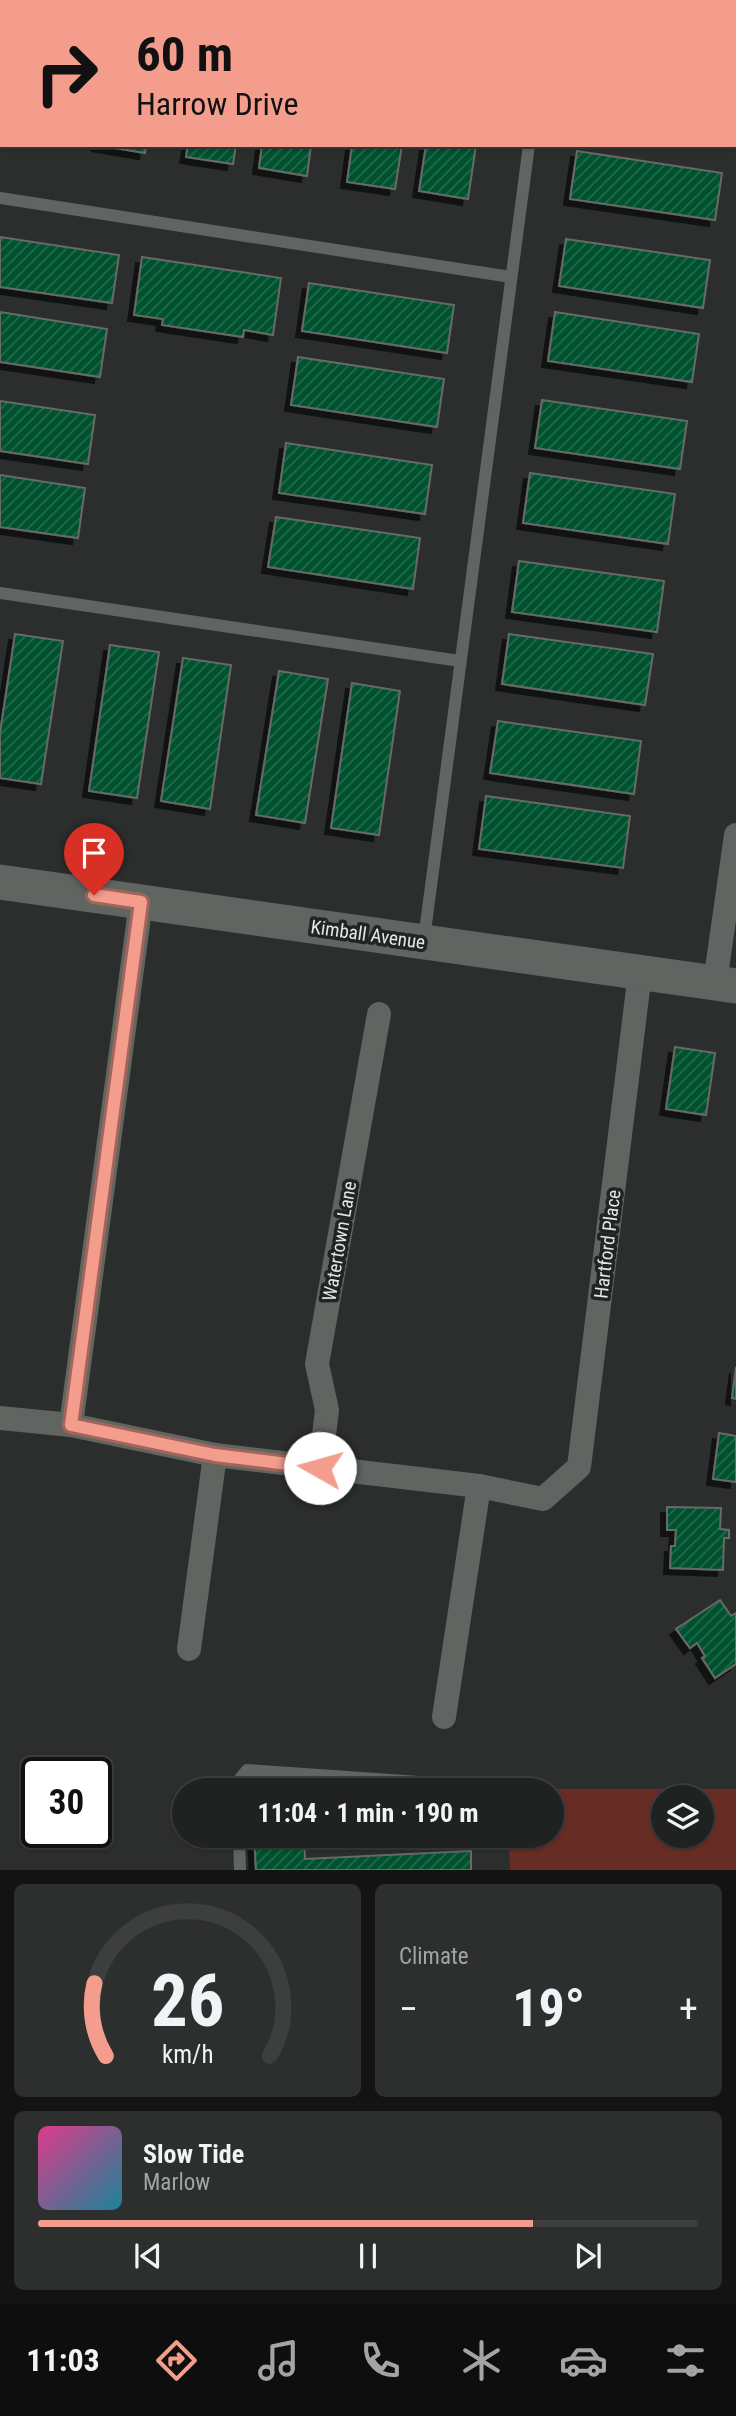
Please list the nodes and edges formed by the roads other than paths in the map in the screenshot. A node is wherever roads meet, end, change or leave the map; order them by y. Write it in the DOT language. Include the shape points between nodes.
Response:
graph roads {
  1 [pos="529,147"];
  2 [pos="0,198"];
  3 [pos="511,277"];
  4 [pos="0,593"];
  5 [pos="460,661"];
  6 [pos="736,835"];
  7 [pos="0,882"];
  8 [pos="141,902"];
  9 [pos="423,942"];
  10 [pos="640,972"];
  11 [pos="726,985"];
  12 [pos="379,1014"];
  13 [pos="0,1418"];
  14 [pos="71,1425"];
  15 [pos="215,1455"];
  16 [pos="320,1468"];
  17 [pos="479,1486"];
  18 [pos="189,1649"];
  19 [pos="444,1717"];
  20 [pos="241,1778"];
  21 [pos="362,1778"];
  22 [pos="239,1848"];
  23 [pos="240,1870"];
  1 -- 3 [label="lane"];
  2 -- 3 [label="lane"];
  3 -- 5 [label="lane"];
  4 -- 5 [label="lane"];
  5 -- 9 [label="lane"];
  6 -- 11 [label="street"];
  7 -- 8 [label="main road, Kimball Avenue"];
  8 -- 9 [label="main road, Kimball Avenue"];
  8 -- 14 [label="street"];
  9 -- 10 [label="main road, Kimball Avenue"];
  10 -- 11 [label="main road, Kimball Avenue"];
  10 -- 17 [label="street, Hartford Place" via="579,1467 543,1499"];
  12 -- 16 [label="street, Watertown Lane" via="317,1364 327,1410"];
  13 -- 14 [label="street"];
  14 -- 15 [label="street"];
  15 -- 16 [label="street"];
  15 -- 18 [label="street"];
  16 -- 17 [label="street"];
  17 -- 19 [label="street"];
  20 -- 21 [label="lane" via="247,1770"];
  22 -- 23 [label="lane"];
}
